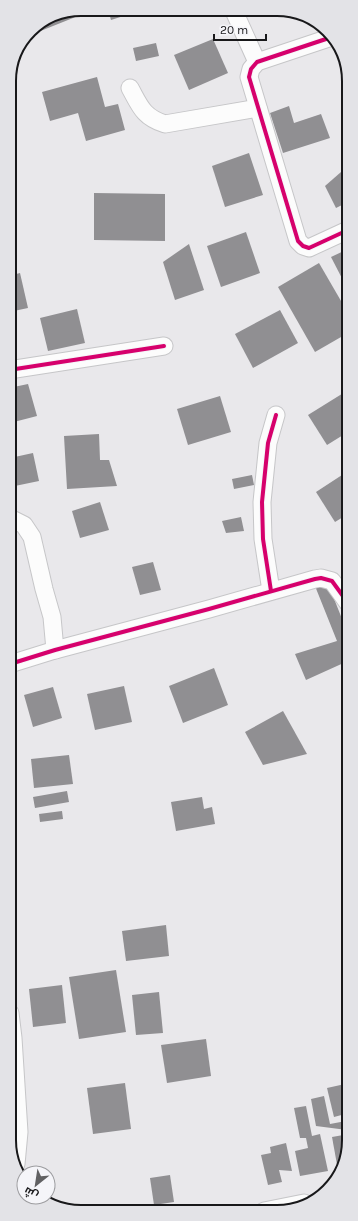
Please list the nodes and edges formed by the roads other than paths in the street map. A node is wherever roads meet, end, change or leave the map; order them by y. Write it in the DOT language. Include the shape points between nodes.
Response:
graph roads {
  1 [pos="236,16"];
  2 [pos="326,39"];
  3 [pos="256,62"];
  4 [pos="130,88"];
  5 [pos="258,108"];
  6 [pos="342,233"];
  7 [pos="164,346"];
  8 [pos="16,369"];
  9 [pos="276,415"];
  10 [pos="16,521"];
  11 [pos="271,591"];
  12 [pos="342,595"];
  13 [pos="55,650"];
  14 [pos="16,662"];
  15 [pos="16,1085"];
  16 [pos="17,1153"];
  1 -- 3 [label="street"];
  2 -- 3 [label="street"];
  3 -- 5 [label="street" via="248,77"];
  4 -- 5 [label="street" via="144,112 165,124"];
  5 -- 6 [label="street" via="298,241 302,246 309,248"];
  7 -- 8 [label="street"];
  9 -- 11 [label="street" via="268,443 262,502 263,539"];
  10 -- 13 [label="street" via="24,525 32,537 52,617"];
  11 -- 12 [label="street" via="315,579 327,579 332,581"];
  11 -- 13 [label="street"];
  13 -- 14 [label="street"];
  15 -- 16 [label="street" via="19,1132"];
}
